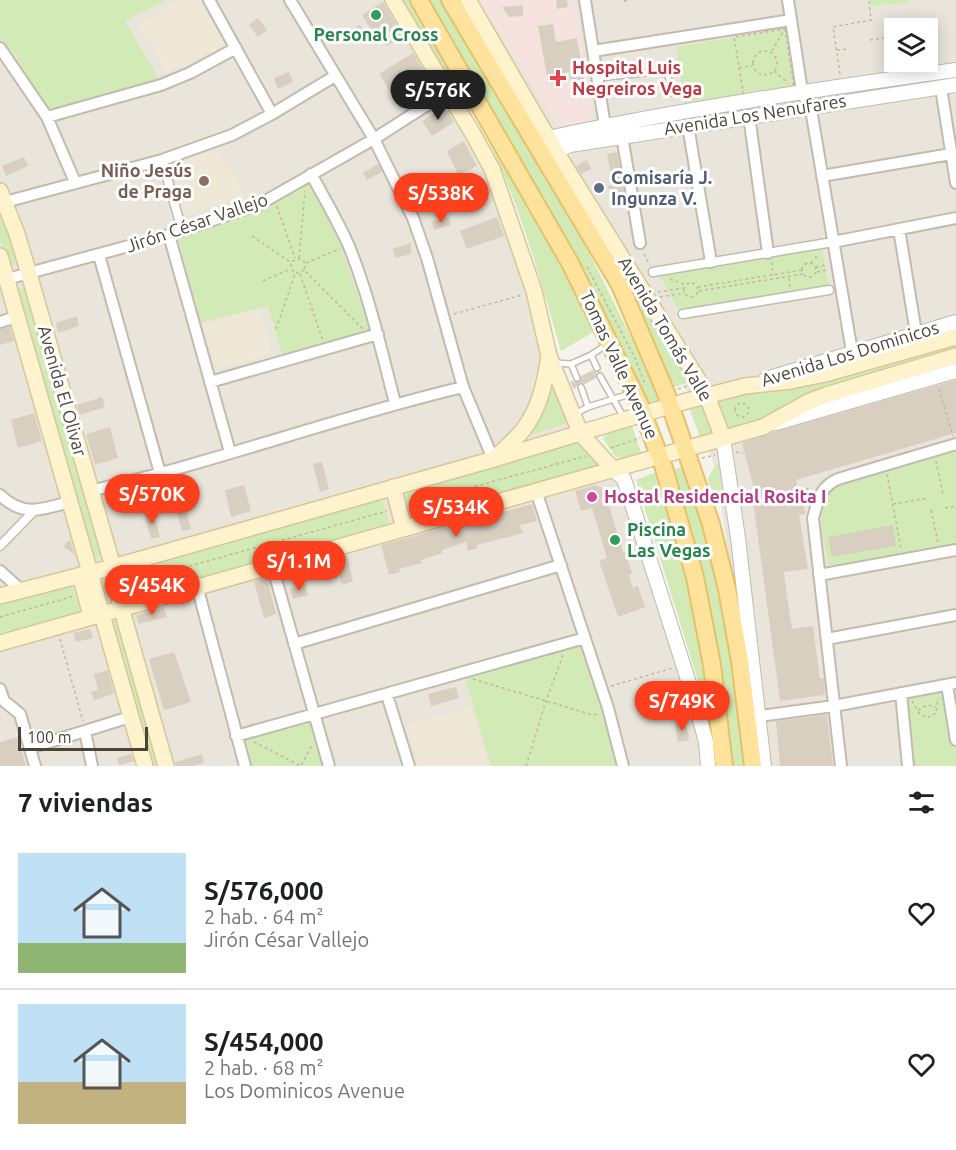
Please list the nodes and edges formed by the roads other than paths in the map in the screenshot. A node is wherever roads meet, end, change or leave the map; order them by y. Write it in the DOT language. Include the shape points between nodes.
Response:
graph roads {
  1 [pos="209,0"];
  2 [pos="290,0"];
  3 [pos="393,0"];
  4 [pos="419,0"];
  5 [pos="450,0"];
  6 [pos="468,0"];
  7 [pos="585,0"];
  8 [pos="788,0"];
  9 [pos="788,25"];
  10 [pos="0,48"];
  11 [pos="236,48"];
  12 [pos="593,51"];
  13 [pos="956,70"];
  14 [pos="335,76"];
  15 [pos="597,78"];
  16 [pos="466,80"];
  17 [pos="956,85"];
  18 [pos="941,88"];
  19 [pos="798,90"];
  20 [pos="448,92"];
  21 [pos="671,93"];
  22 [pos="808,107"];
  23 [pos="272,114"];
  24 [pos="748,116"];
  25 [pos="47,117"];
  26 [pos="605,126"];
  27 [pos="688,126"];
  28 [pos="622,136"];
  29 [pos="548,138"];
  30 [pos="374,139"];
  31 [pos="951,154"];
  32 [pos="558,155"];
  33 [pos="162,160"];
  34 [pos="309,176"];
  35 [pos="822,176"];
  36 [pos="75,182"];
  37 [pos="956,183"];
  38 [pos="2,196"];
  39 [pos="956,218"];
  40 [pos="900,229"];
  41 [pos="182,230"];
  42 [pos="169,235"];
  43 [pos="833,242"];
  44 [pos="640,243"];
  45 [pos="770,252"];
  46 [pos="99,255"];
  47 [pos="0,256"];
  48 [pos="711,262"];
  49 [pos="653,272"];
  50 [pos="29,274"];
  51 [pos="7,279"];
  52 [pos="829,291"];
  53 [pos="683,314"];
  54 [pos="16,317"];
  55 [pos="0,322"];
  56 [pos="956,322"];
  57 [pos="916,333"];
  58 [pos="374,335"];
  59 [pos="956,337"];
  60 [pos="610,342"];
  61 [pos="852,352"];
  62 [pos="591,355"];
  63 [pos="956,356"];
  64 [pos="551,360"];
  65 [pos="571,364"];
  66 [pos="597,368"];
  67 [pos="956,371"];
  68 [pos="600,376"];
  69 [pos="577,378"];
  70 [pos="210,382"];
  71 [pos="745,386"];
  72 [pos="463,387"];
  73 [pos="581,387"];
  74 [pos="635,392"];
  75 [pos="707,396"];
  76 [pos="671,398"];
  77 [pos="613,400"];
  78 [pos="395,403"];
  79 [pos="588,406"];
  80 [pos="644,414"];
  81 [pos="573,415"];
  82 [pos="625,419"];
  83 [pos="762,427"];
  84 [pos="581,434"];
  85 [pos="723,438"];
  86 [pos="956,444"];
  87 [pos="230,452"];
  88 [pos="692,454"];
  89 [pos="660,456"];
  90 [pos="494,459"];
  91 [pos="613,469"];
  92 [pos="160,473"];
  93 [pos="393,487"];
  94 [pos="536,490"];
  95 [pos="90,491"];
  96 [pos="3,498"];
  97 [pos="69,502"];
  98 [pos="33,512"];
  99 [pos="404,528"];
  100 [pos="0,546"];
  101 [pos="956,550"];
  102 [pos="119,565"];
  103 [pos="272,565"];
  104 [pos="561,565"];
  105 [pos="0,571"];
  106 [pos="85,574"];
  107 [pos="819,575"];
  108 [pos="197,586"];
  109 [pos="21,590"];
  110 [pos="0,596"];
  111 [pos="129,605"];
  112 [pos="96,615"];
  113 [pos="956,615"];
  114 [pos="585,638"];
  115 [pos="827,639"];
  116 [pos="0,643"];
  117 [pos="294,644"];
  118 [pos="947,687"];
  119 [pos="0,689"];
  120 [pos="387,695"];
  121 [pos="905,696"];
  122 [pos="834,706"];
  123 [pos="315,715"];
  124 [pos="760,716"];
  125 [pos="130,717"];
  126 [pos="85,731"];
  127 [pos="239,735"];
  128 [pos="956,740"];
  129 [pos="30,748"];
  130 [pos="35,766"];
  131 [pos="92,766"];
  132 [pos="145,766"];
  133 [pos="166,766"];
  134 [pos="245,766"];
  135 [pos="329,766"];
  136 [pos="409,766"];
  137 [pos="623,766"];
  138 [pos="708,766"];
  139 [pos="724,766"];
  140 [pos="753,766"];
  141 [pos="764,766"];
  142 [pos="841,766"];
  143 [pos="908,766"];
  1 -- 11 [label="street"];
  2 -- 14 [label="street"];
  3 -- 20 [label="main road"];
  4 -- 16 [label="main road, Tomas Valle Avenue"];
  5 -- 76 [label="main road, Tomas Valle Avenue" via="620,285"];
  6 -- 29 [label="main road, Avenida Tomás Valle"];
  7 -- 12 [label="street"];
  8 -- 9 [label="street"];
  9 -- 12 [label="street"];
  9 -- 19 [label="street"];
  10 -- 25 [label="street"];
  11 -- 23 [label="street"];
  11 -- 25 [label="street" via="161,85"];
  12 -- 15 [label="street"];
  13 -- 19 [label="street, Avenida Los Nenufares"];
  14 -- 23 [label="street"];
  14 -- 30 [label="street"];
  15 -- 21 [label="lane" via="665,71"];
  15 -- 26 [label="street"];
  16 -- 20 [label="street, Jirón César Vallejo"];
  16 -- 60 [label="main road, Tomas Valle Avenue"];
  17 -- 18 [label="street, Avenida Los Nenufares"];
  18 -- 22 [label="street, Avenida Los Nenufares"];
  18 -- 31 [label="street"];
  19 -- 22 [label="street"];
  19 -- 26 [label="street, Avenida Los Nenufares"];
  20 -- 30 [label="street, Jirón César Vallejo"];
  20 -- 64 [label="main road" via="492,169 534,291"];
  22 -- 24 [label="street, Avenida Los Nenufares"];
  22 -- 35 [label="street"];
  23 -- 33 [label="street" via="232,135"];
  24 -- 27 [label="street, Avenida Los Nenufares"];
  24 -- 45 [label="street"];
  25 -- 36 [label="street"];
  26 -- 29 [label="street, Avenida Los Nenufares"];
  27 -- 28 [label="street, Avenida Los Nenufares"];
  27 -- 48 [label="street"];
  28 -- 32 [label="street, Avenida Los Nenufares" via="570,145"];
  28 -- 44 [label="street"];
  29 -- 32 [label="main road, Avenida Tomás Valle"];
  30 -- 34 [label="street, Jirón César Vallejo"];
  30 -- 72 [label="street" via="413,218"];
  31 -- 35 [label="street"];
  31 -- 37 [label="street"];
  32 -- 75 [label="main road, Avenida Tomás Valle"];
  33 -- 36 [label="street"];
  33 -- 41 [label="street"];
  34 -- 41 [label="street, Jirón César Vallejo" via="245,210"];
  34 -- 58 [label="street" via="348,245"];
  35 -- 43 [label="street"];
  36 -- 38 [label="street"];
  38 -- 50 [label="main road, Avenida El Olivar"];
  39 -- 40 [label="street"];
  40 -- 43 [label="street"];
  40 -- 57 [label="street"];
  41 -- 42 [label="street, Jirón César Vallejo"];
  42 -- 46 [label="street, Jirón César Vallejo"];
  42 -- 70 [label="street"];
  43 -- 45 [label="street"];
  43 -- 61 [label="street"];
  45 -- 48 [label="street"];
  46 -- 50 [label="street, Jirón César Vallejo"];
  46 -- 92 [label="street"];
  47 -- 51 [label="main road, Avenida El Olivar"];
  48 -- 49 [label="street"];
  50 -- 51 [label="street, Jirón César Vallejo"];
  50 -- 95 [label="main road, Avenida El Olivar"];
  51 -- 54 [label="main road, Avenida El Olivar"];
  52 -- 53 [label="street"];
  54 -- 55 [label="street"];
  54 -- 97 [label="main road, Avenida El Olivar"];
  56 -- 57 [label="street, Avenida Los Dominicos"];
  57 -- 61 [label="street, Avenida Los Dominicos"];
  58 -- 70 [label="street"];
  58 -- 78 [label="street"];
  59 -- 71 [label="main road" via="825,374"];
  60 -- 62 [label="lane"];
  60 -- 74 [label="main road, Tomas Valle Avenue"];
  61 -- 71 [label="street, Avenida Los Dominicos"];
  62 -- 65 [label="lane"];
  62 -- 66 [label="lane"];
  63 -- 83 [label="main road" via="826,395"];
  64 -- 65 [label="lane"];
  64 -- 81 [label="main road"];
  64 -- 90 [label="main road" via="537,407 522,430"];
  65 -- 69 [label="lane"];
  67 -- 83 [label="street"];
  68 -- 77 [label="lane"];
  70 -- 87 [label="street"];
  71 -- 75 [label="main road"];
  72 -- 78 [label="street"];
  72 -- 90 [label="street"];
  73 -- 79 [label="lane"];
  74 -- 77 [label="lane"];
  74 -- 80 [label="main road, Tomas Valle Avenue"];
  75 -- 76 [label="main road"];
  75 -- 85 [label="main road, Avenida Tomás Valle"];
  76 -- 80 [label="main road"];
  76 -- 88 [label="main road, Avenida Tomás Valle"];
  77 -- 79 [label="lane"];
  77 -- 82 [label="lane"];
  78 -- 87 [label="street"];
  79 -- 81 [label="lane"];
  80 -- 82 [label="main road"];
  80 -- 89 [label="main road, Tomas Valle Avenue"];
  81 -- 84 [label="main road"];
  82 -- 84 [label="main road"];
  83 -- 85 [label="main road"];
  84 -- 90 [label="main road"];
  84 -- 91 [label="main road"];
  85 -- 88 [label="main road"];
  85 -- 124 [label="street, Avenida Tomás Valle"];
  86 -- 107 [label="street" via="838,479 822,490 813,518"];
  87 -- 92 [label="street"];
  88 -- 89 [label="main road"];
  88 -- 140 [label="main road" via="727,590"];
  89 -- 91 [label="main road"];
  89 -- 139 [label="main road, Tomas Valle Avenue" via="695,577 712,665"];
  90 -- 93 [label="main road"];
  91 -- 94 [label="main road"];
  91 -- 138 [label="street" via="624,479 696,705"];
  92 -- 95 [label="street"];
  93 -- 99 [label="main road"];
  93 -- 102 [label="main road"];
  94 -- 99 [label="main road"];
  94 -- 104 [label="street"];
  95 -- 102 [label="main road, Avenida El Olivar"];
  96 -- 98 [label="street"];
  97 -- 98 [label="street"];
  97 -- 106 [label="main road, Avenida El Olivar"];
  98 -- 100 [label="street"];
  99 -- 103 [label="main road"];
  101 -- 107 [label="street"];
  102 -- 106 [label="main road"];
  102 -- 111 [label="main road, Avenida El Olivar"];
  102 -- 111 [label="main road" via="131,582"];
  103 -- 108 [label="main road"];
  103 -- 117 [label="street"];
  104 -- 114 [label="street"];
  104 -- 117 [label="street"];
  105 -- 109 [label="street"];
  106 -- 109 [label="main road"];
  106 -- 112 [label="main road, Avenida El Olivar"];
  106 -- 112 [label="main road" via="85,593"];
  107 -- 115 [label="street"];
  108 -- 111 [label="main road"];
  108 -- 127 [label="street"];
  109 -- 110 [label="main road"];
  111 -- 112 [label="main road"];
  111 -- 133 [label="main road, Avenida El Olivar"];
  112 -- 116 [label="main road"];
  112 -- 125 [label="main road, Avenida El Olivar"];
  113 -- 115 [label="street"];
  114 -- 120 [label="street"];
  114 -- 137 [label="street"];
  115 -- 122 [label="street"];
  117 -- 123 [label="street"];
  118 -- 121 [label="street"];
  118 -- 128 [label="street"];
  119 -- 129 [label="street" via="3,701 20,714"];
  120 -- 123 [label="street"];
  120 -- 136 [label="street"];
  121 -- 122 [label="street"];
  121 -- 143 [label="street"];
  122 -- 124 [label="street"];
  122 -- 142 [label="street"];
  123 -- 127 [label="street"];
  123 -- 135 [label="street"];
  124 -- 141 [label="street, Avenida Tomás Valle"];
  125 -- 126 [label="street"];
  125 -- 132 [label="main road, Avenida El Olivar"];
  126 -- 129 [label="street"];
  126 -- 131 [label="street"];
  127 -- 134 [label="street"];
  129 -- 130 [label="street"];
}
